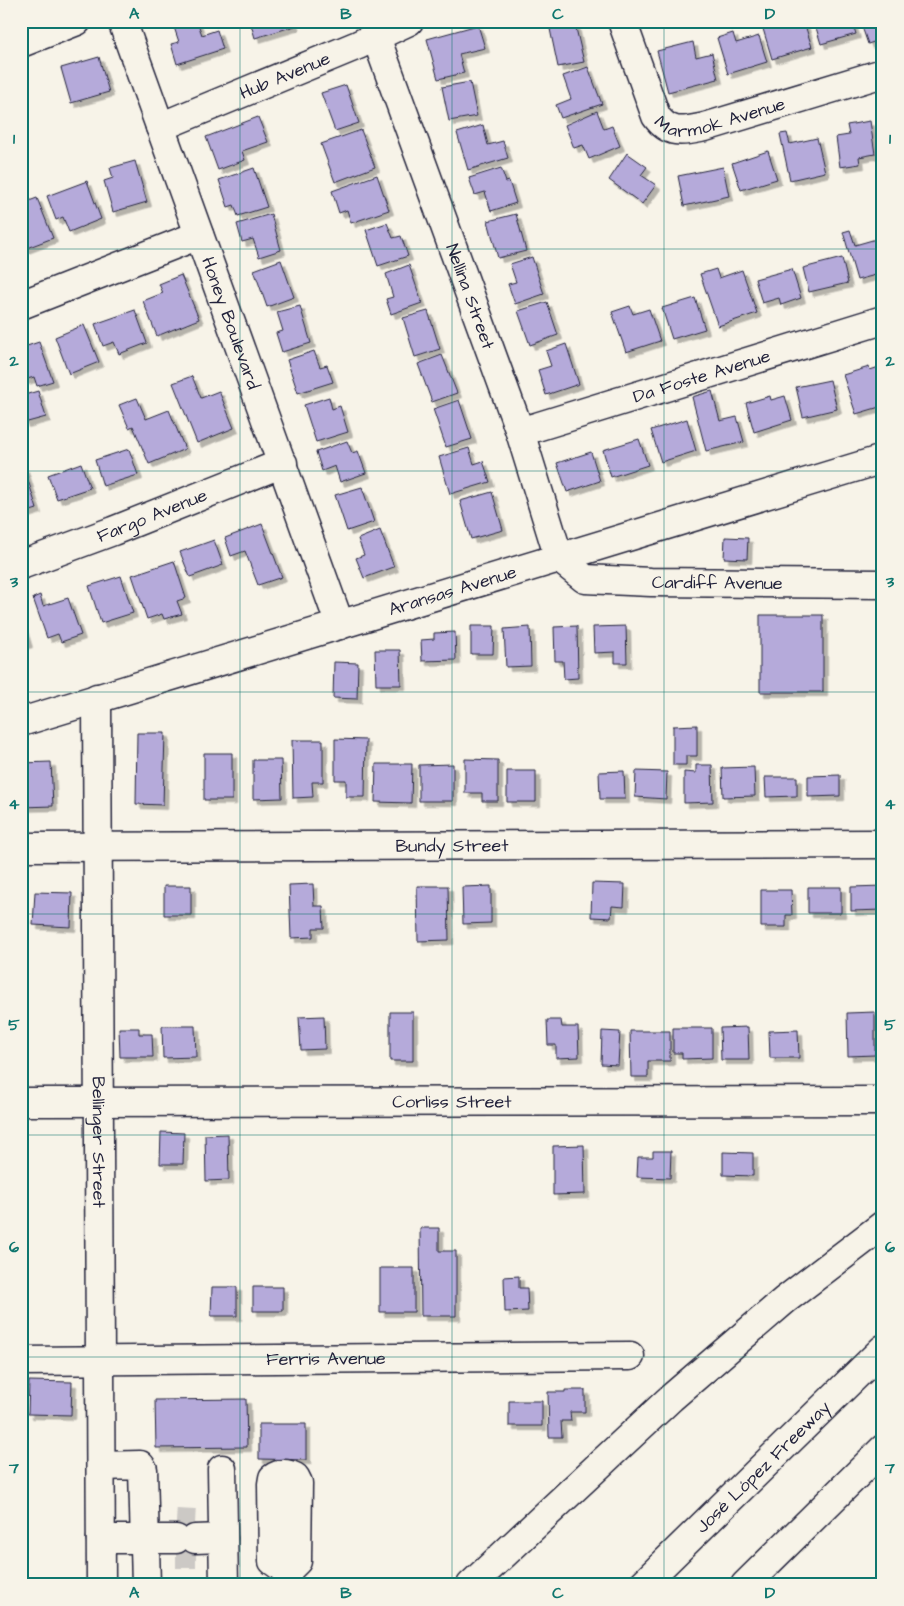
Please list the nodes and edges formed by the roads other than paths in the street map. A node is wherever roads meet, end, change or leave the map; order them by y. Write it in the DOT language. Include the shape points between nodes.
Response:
graph roads {
  1 [pos="77,21"];
  2 [pos="122,21"];
  3 [pos="409,21"];
  4 [pos="622,21"];
  5 [pos="376,37"];
  6 [pos="21,43"];
  7 [pos="883,73"];
  8 [pos="160,127"];
  9 [pos="199,235"];
  10 [pos="21,305"];
  11 [pos="883,320"];
  12 [pos="520,432"];
  13 [pos="883,459"];
  14 [pos="283,463"];
  15 [pos="559,558"];
  16 [pos="21,565"];
  17 [pos="883,584"];
  18 [pos="340,625"];
  19 [pos="97,698"];
  20 [pos="21,722"];
  21 [pos="883,844"];
  22 [pos="99,846"];
  23 [pos="21,847"];
  24 [pos="100,1101"];
  25 [pos="883,1101"];
  26 [pos="21,1102"];
  27 [pos="883,1225"];
  28 [pos="883,1349"];
  29 [pos="630,1356"];
  30 [pos="101,1360"];
  31 [pos="21,1361"];
  32 [pos="883,1449"];
  33 [pos="101,1466"];
  34 [pos="222,1470"];
  35 [pos="185,1539"];
  36 [pos="101,1540"];
  37 [pos="101,1585"];
  38 [pos="146,1585"];
  39 [pos="224,1585"];
  40 [pos="471,1585"];
  41 [pos="642,1585"];
  42 [pos="745,1585"];
  1 -- 6 [label="main road"];
  2 -- 8 [label="main road, Honey Boulevard"];
  3 -- 5 [label="main road, Hub Avenue"];
  4 -- 7 [label="main road, Marmok Avenue" via="656,116 661,123 675,130 705,127"];
  5 -- 8 [label="main road, Hub Avenue"];
  5 -- 12 [label="main road, Nellina Street"];
  8 -- 9 [label="main road, Honey Boulevard"];
  9 -- 10 [label="main road"];
  9 -- 14 [label="main road, Honey Boulevard"];
  11 -- 12 [label="main road, Da Foste Avenue"];
  12 -- 15 [label="main road, Nellina Street"];
  13 -- 15 [label="main road, Aransas Avenue"];
  14 -- 16 [label="main road, Fargo Avenue"];
  14 -- 18 [label="main road, Honey Boulevard"];
  15 -- 17 [label="main road, Cardiff Avenue" via="585,579"];
  15 -- 18 [label="main road, Aransas Avenue"];
  18 -- 19 [label="main road, Aransas Avenue"];
  19 -- 20 [label="main road, Aransas Avenue"];
  19 -- 22 [label="main road, Bellinger Street"];
  21 -- 22 [label="main road, Bundy Street"];
  22 -- 23 [label="main road, Bundy Street"];
  22 -- 24 [label="main road, Bellinger Street"];
  24 -- 25 [label="main road, Corliss Street"];
  24 -- 26 [label="main road, Corliss Street"];
  24 -- 30 [label="main road, Bellinger Street"];
  27 -- 40 [label="main road" via="786,1300 671,1398"];
  28 -- 41 [label="main road, José López Freeway"];
  29 -- 30 [label="main road, Ferris Avenue"];
  30 -- 31 [label="main road, Ferris Avenue"];
  30 -- 33 [label="main road, Bellinger Street"];
  32 -- 42 [label="main road"];
  33 -- 35 [label="main road" via="140,1466"];
  33 -- 36 [label="main road, Bellinger Street"];
  34 -- 35 [label="main road"];
  35 -- 36 [label="main road"];
  35 -- 38 [label="main road"];
  35 -- 39 [label="main road"];
  36 -- 37 [label="main road, Bellinger Street"];
}
